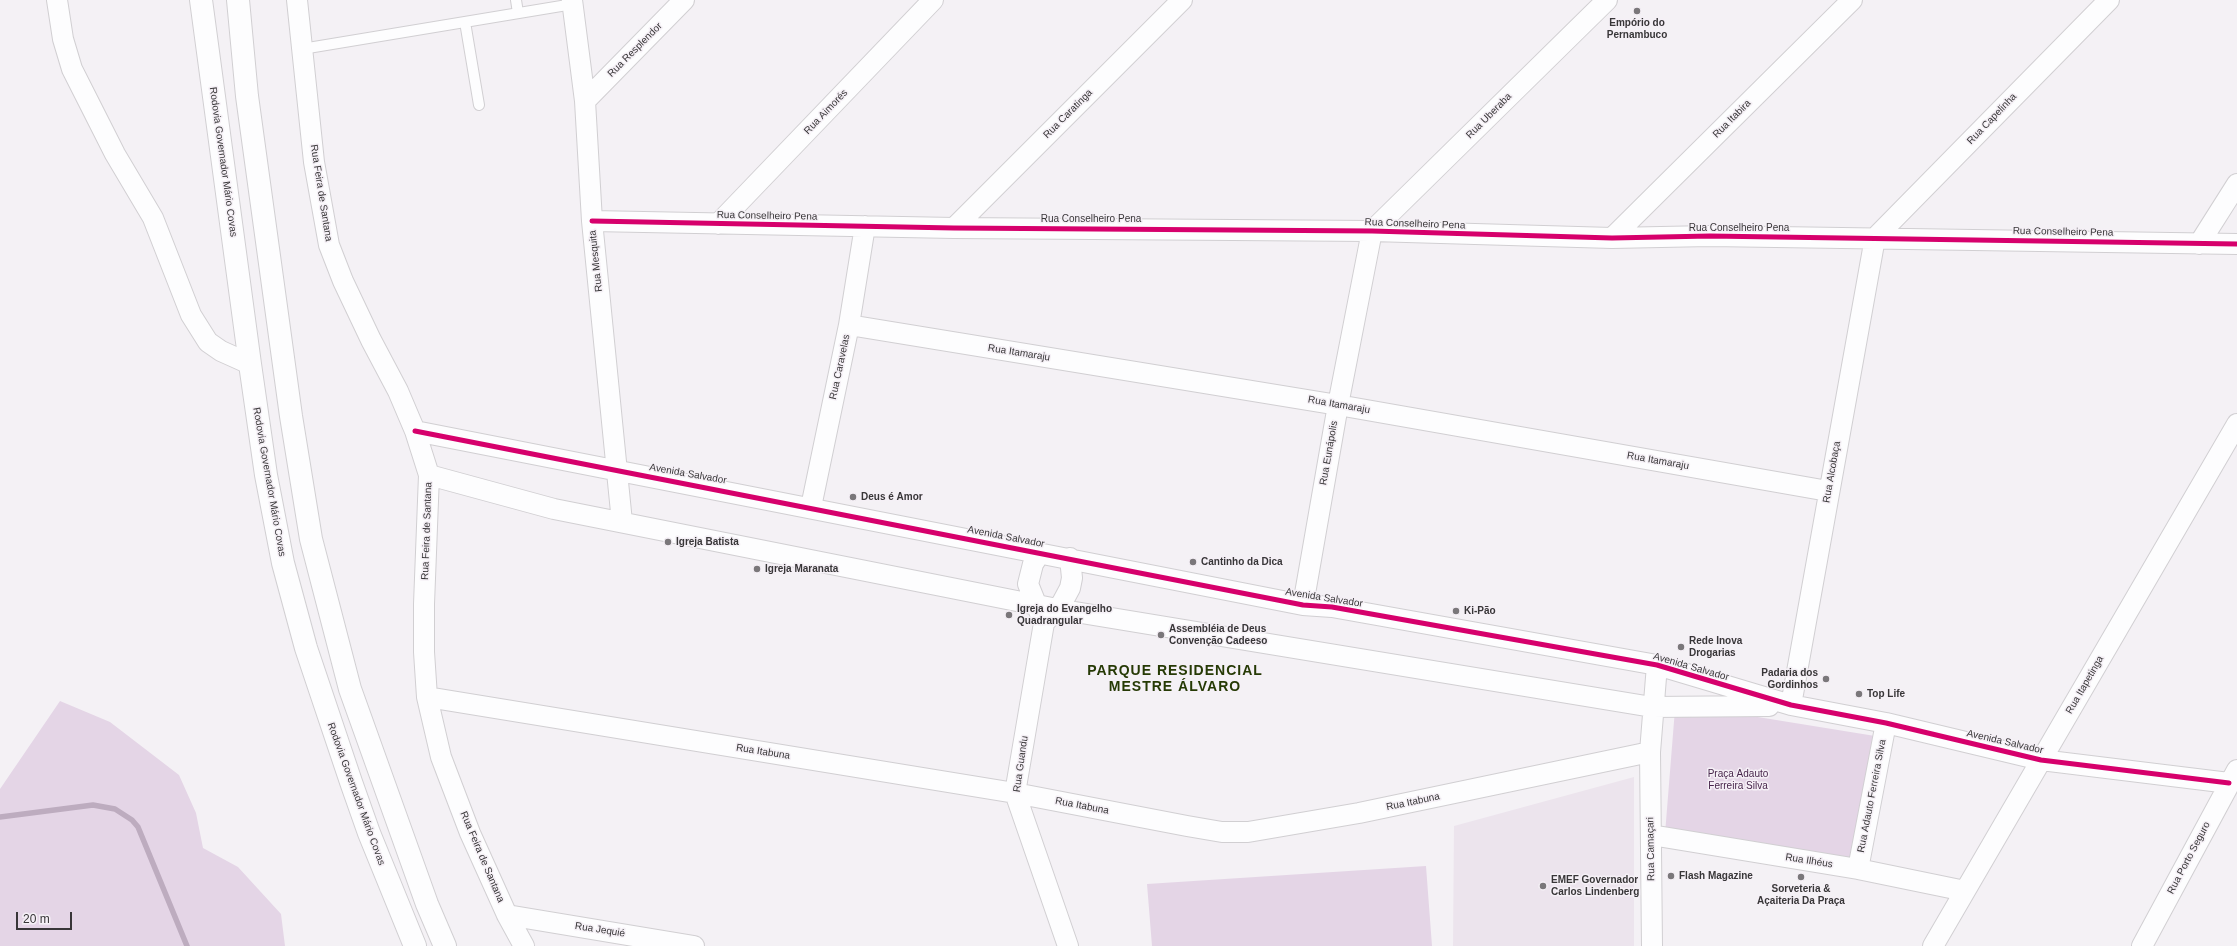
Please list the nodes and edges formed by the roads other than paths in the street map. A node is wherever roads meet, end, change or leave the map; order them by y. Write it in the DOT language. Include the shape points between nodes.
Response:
graph roads {
  1 [pos="57,0"];
  2 [pos="201,0"];
  3 [pos="238,0"];
  4 [pos="297,0"];
  5 [pos="516,0"];
  6 [pos="684,0"];
  7 [pos="933,0"];
  8 [pos="1182,0"];
  9 [pos="1607,0"];
  10 [pos="1852,0"];
  11 [pos="2109,0"];
  12 [pos="573,2"];
  13 [pos="518,13"];
  14 [pos="465,22"];
  15 [pos="302,49"];
  16 [pos="585,101"];
  17 [pos="479,105"];
  18 [pos="2237,184"];
  19 [pos="592,221"];
  20 [pos="718,224"];
  21 [pos="865,226"];
  22 [pos="954,228"];
  23 [pos="1372,231"];
  24 [pos="1612,238"];
  25 [pos="1875,238"];
  26 [pos="2199,244"];
  27 [pos="2237,244"];
  28 [pos="849,325"];
  29 [pos="250,364"];
  30 [pos="1338,405"];
  31 [pos="2237,424"];
  32 [pos="415,431"];
  33 [pos="618,471"];
  34 [pos="429,475"];
  35 [pos="1828,491"];
  36 [pos="811,507"];
  37 [pos="622,522"];
  38 [pos="1040,553"];
  39 [pos="1070,558"];
  40 [pos="1303,605"];
  41 [pos="1046,613"];
  42 [pos="1657,666"];
  43 [pos="427,697"];
  44 [pos="1790,706"];
  45 [pos="1652,707"];
  46 [pos="1886,723"];
  47 [pos="1650,752"];
  48 [pos="2041,760"];
  49 [pos="2233,777"];
  50 [pos="1015,793"];
  51 [pos="1651,835"];
  52 [pos="1858,869"];
  53 [pos="1965,891"];
  54 [pos="507,915"];
  55 [pos="415,946"];
  56 [pos="445,946"];
  57 [pos="524,946"];
  58 [pos="694,946"];
  59 [pos="1068,946"];
  60 [pos="1652,946"];
  61 [pos="1933,946"];
  62 [pos="2142,946"];
  1 -- 29 [label="street" via="63,39 72,68 115,154 153,218 191,315 208,342"];
  2 -- 29 [label="main road, Rodovia Governador Mário Covas"];
  3 -- 56 [label="main road" via="249,112 290,416 311,539 350,689 427,904"];
  4 -- 15 [label="street, Rua Feira de Santana"];
  5 -- 13 [label="lane"];
  6 -- 16 [label="street, Rua Resplendor"];
  7 -- 20 [label="street, Rua Aimorés"];
  8 -- 22 [label="street, Rua Caratinga"];
  9 -- 23 [label="street, Rua Uberaba"];
  10 -- 24 [label="street, Rua Itabira"];
  11 -- 25 [label="street, Rua Capelinha"];
  12 -- 13 [label="lane"];
  12 -- 16 [label="street, Rua Mesquita"];
  13 -- 14 [label="lane"];
  14 -- 15 [label="lane"];
  14 -- 17 [label="lane"];
  15 -- 32 [label="street, Rua Feira de Santana" via="314,162 329,245 343,281"];
  16 -- 19 [label="street, Rua Mesquita"];
  18 -- 26 [label="street"];
  19 -- 20 [label="street, Rua Conselheiro Pena"];
  19 -- 33 [label="street, Rua Mesquita"];
  20 -- 21 [label="street, Rua Conselheiro Pena"];
  21 -- 22 [label="street, Rua Conselheiro Pena"];
  21 -- 28 [label="street, Rua Caravelas"];
  22 -- 23 [label="street, Rua Conselheiro Pena"];
  23 -- 24 [label="street, Rua Conselheiro Pena"];
  23 -- 30 [label="street, Rua Eunápolis"];
  24 -- 25 [label="street, Rua Conselheiro Pena"];
  25 -- 26 [label="street, Rua Conselheiro Pena"];
  25 -- 35 [label="street, Rua Alcobaça"];
  26 -- 27 [label="street, Rua Conselheiro Pena"];
  28 -- 30 [label="street, Rua Itamaraju"];
  28 -- 36 [label="street, Rua Caravelas"];
  29 -- 55 [label="main road, Rodovia Governador Mário Covas" via="266,476 282,556 306,648 369,833"];
  30 -- 35 [label="street, Rua Itamaraju"];
  30 -- 40 [label="street, Rua Eunápolis"];
  31 -- 48 [label="street, Rua Itapetinga"];
  32 -- 33 [label="street, Avenida Salvador"];
  32 -- 34 [label="street, Rua Feira de Santana"];
  33 -- 36 [label="street, Avenida Salvador"];
  33 -- 37 [label="street, Rua Mesquita"];
  34 -- 37 [label="street, Avenida Salvador" via="554,509"];
  34 -- 43 [label="street, Rua Feira de Santana" via="424,632"];
  35 -- 44 [label="street, Rua Alcobaça"];
  36 -- 38 [label="street, Avenida Salvador"];
  37 -- 41 [label="street, Avenida Salvador"];
  38 -- 39 [label="street, Avenida Salvador"];
  38 -- 41 [label="street, Rua Guandu" via="1033,564 1028,584"];
  39 -- 40 [label="street, Avenida Salvador"];
  39 -- 41 [label="street, Rua Guandu" via="1072,578 1067,597"];
  40 -- 42 [label="street, Avenida Salvador" via="1332,607"];
  41 -- 45 [label="street, Avenida Salvador"];
  41 -- 50 [label="street, Rua Guandu"];
  42 -- 44 [label="street, Avenida Salvador"];
  42 -- 45 [label="street"];
  43 -- 50 [label="street, Rua Itabuna"];
  43 -- 54 [label="street, Rua Feira de Santana" via="441,757 470,833"];
  44 -- 45 [label="street, Avenida Salvador"];
  44 -- 46 [label="street, Avenida Salvador"];
  45 -- 47 [label="street"];
  46 -- 48 [label="street, Avenida Salvador"];
  46 -- 52 [label="street, Rua Adauto Ferreira Silva"];
  47 -- 50 [label="street, Rua Itabuna" via="1359,814 1248,832 1222,832"];
  47 -- 51 [label="street, Rua Camaçari"];
  48 -- 49 [label="street, Avenida Salvador"];
  48 -- 53 [label="street, Rua Itapetinga"];
  49 -- 62 [label="street, Rua Porto Seguro"];
  50 -- 59 [label="street, Rua Guandu"];
  51 -- 52 [label="street, Rua Ilhéus"];
  51 -- 60 [label="street, Rua Camaçari"];
  52 -- 53 [label="street, Rua Ilhéus"];
  53 -- 61 [label="street, Rua Itapetinga"];
  54 -- 57 [label="street, Rua Feira de Santana"];
  54 -- 58 [label="street, Rua Jequié"];
}
